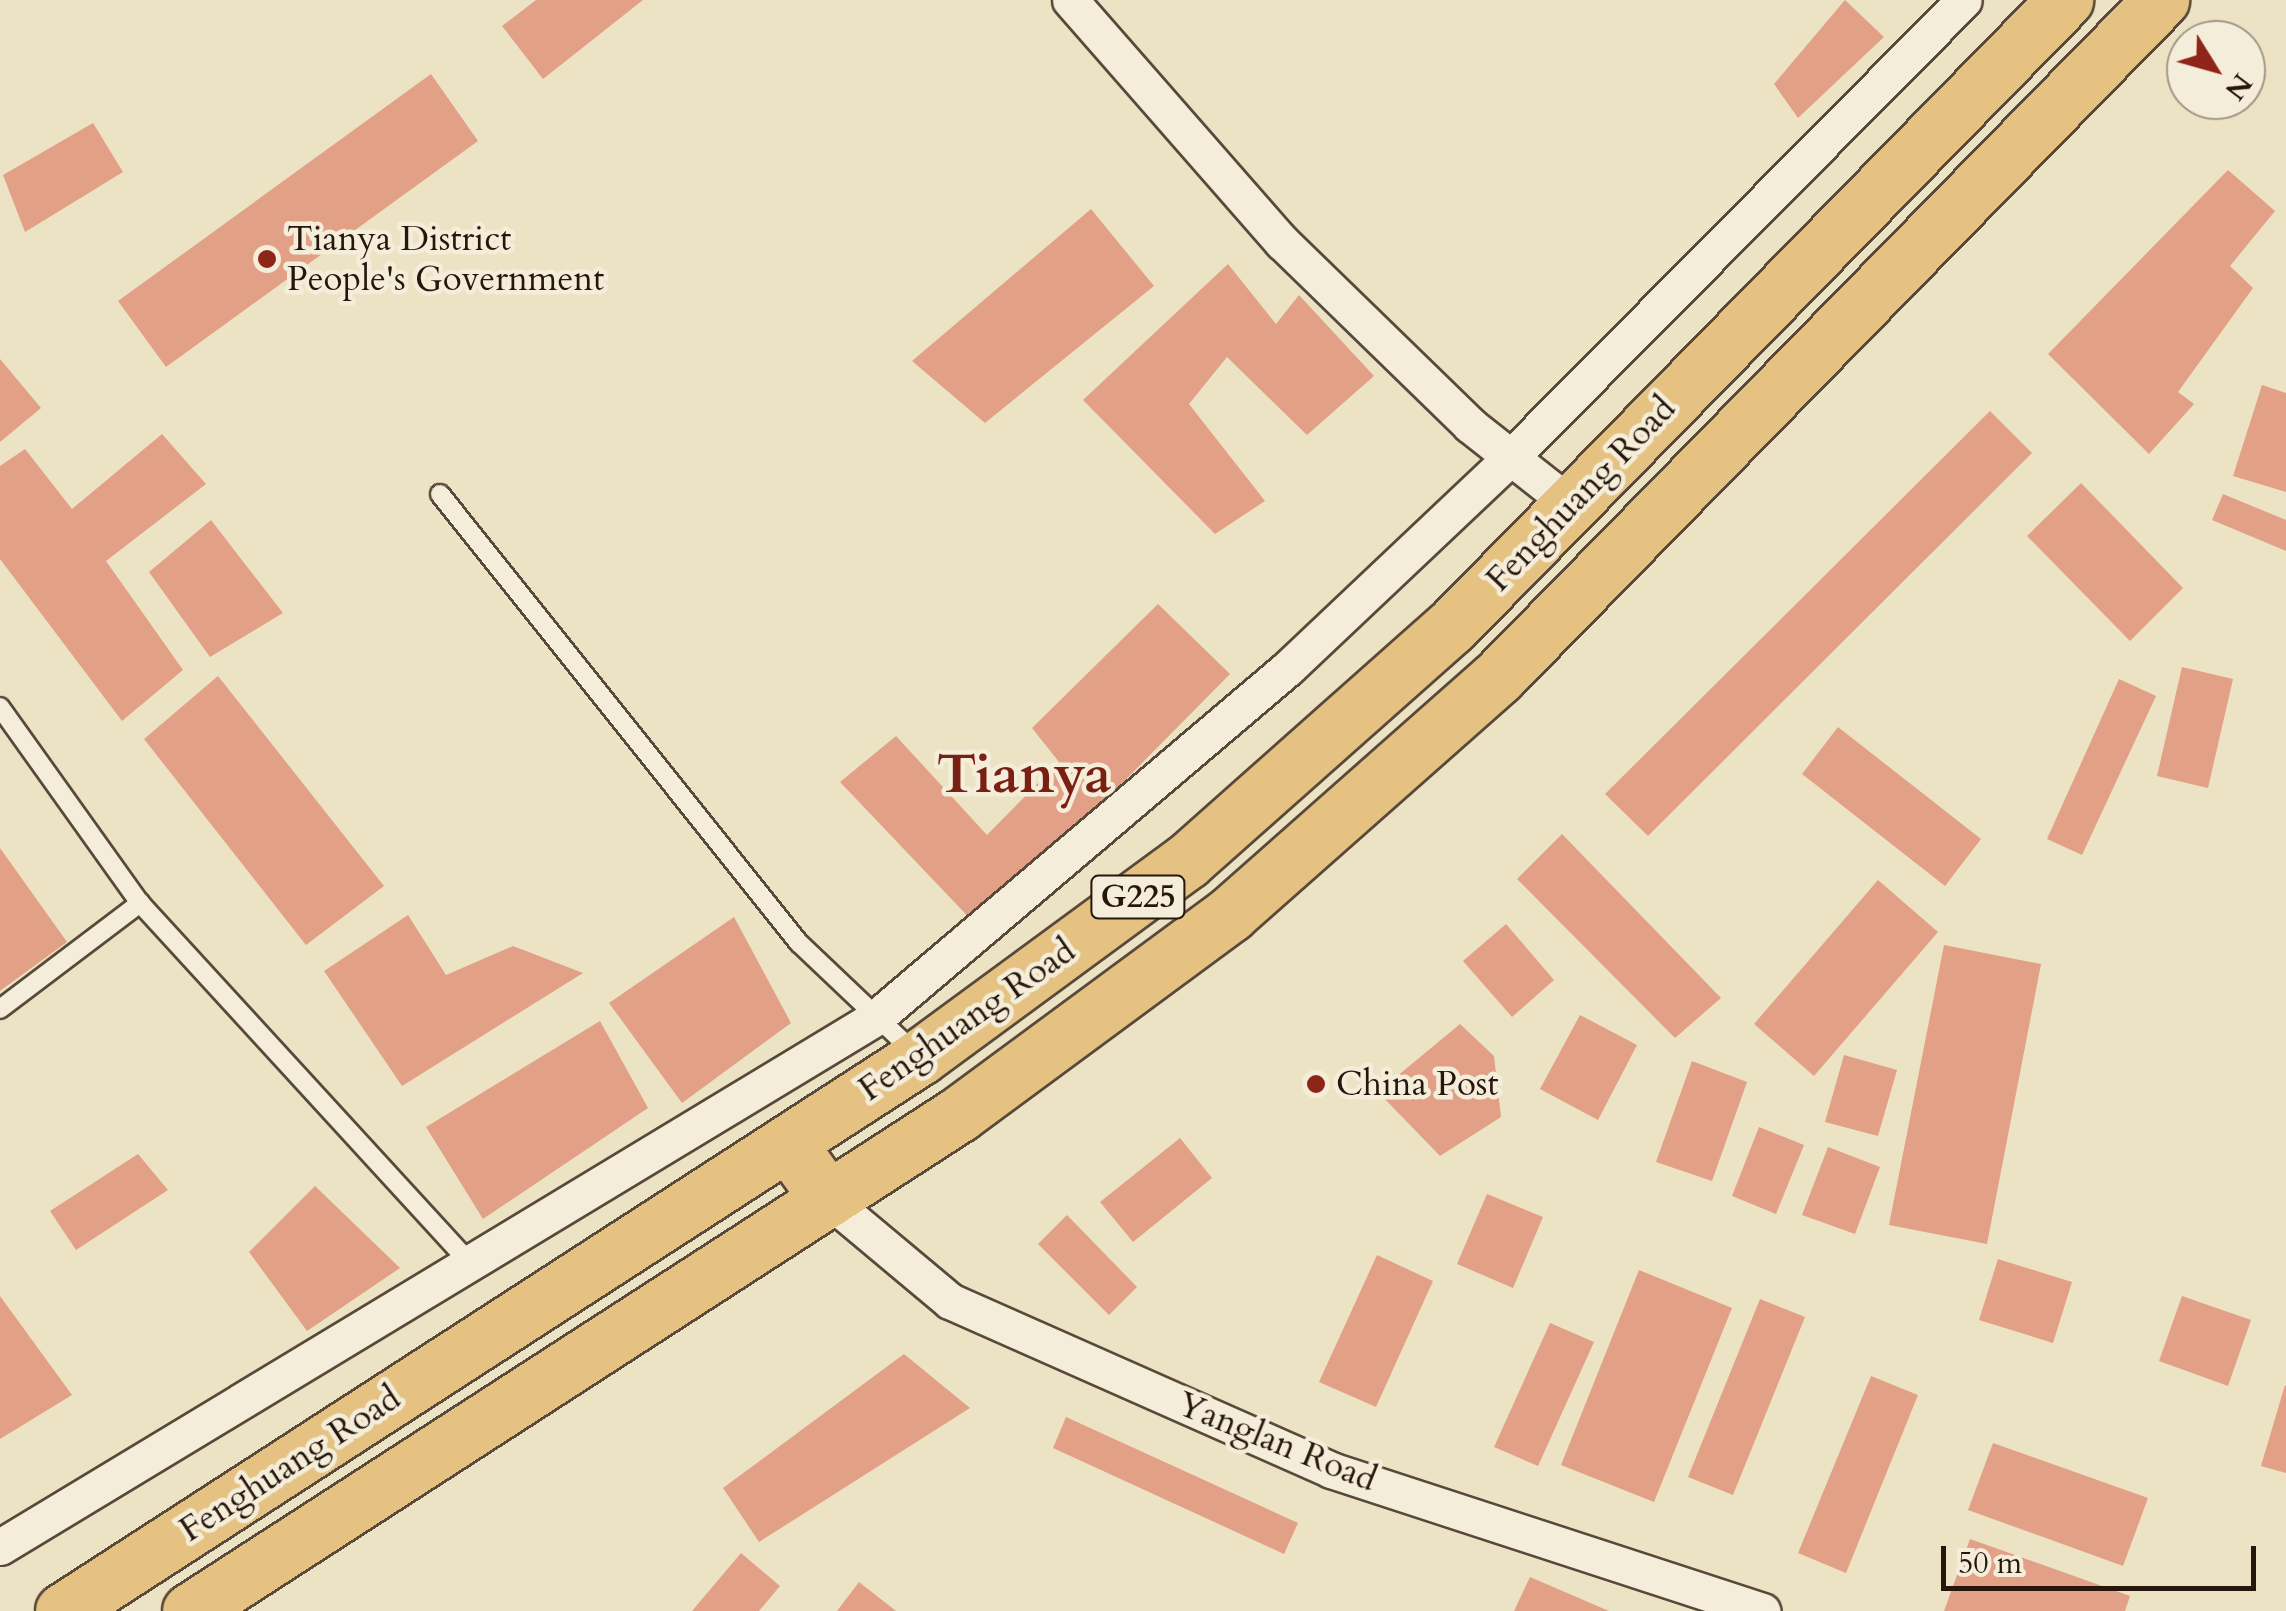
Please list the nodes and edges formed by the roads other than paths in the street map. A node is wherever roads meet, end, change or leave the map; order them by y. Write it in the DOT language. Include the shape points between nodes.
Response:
graph roads {
  1 [pos="1070,0"];
  2 [pos="1964,0"];
  3 [pos="2064,0"];
  4 [pos="2161,0"];
  5 [pos="1511,457"];
  6 [pos="440,494"];
  7 [pos="1570,504"];
  8 [pos="0,707"];
  9 [pos="140,903"];
  10 [pos="0,1008"];
  11 [pos="878,1017"];
  12 [pos="920,1058"];
  13 [pos="788,1143"];
  14 [pos="828,1199"];
  15 [pos="468,1262"];
  16 [pos="0,1548"];
  17 [pos="63,1611"];
  18 [pos="190,1611"];
  19 [pos="1763,1611"];
  1 -- 5 [label="street" via="1282,242"];
  2 -- 5 [label="street"];
  3 -- 7 [label="main road, Fenghuang Road / G225"];
  4 -- 14 [label="main road, Fenghuang Road / G225" via="1498,677 1230,914 959,1114"];
  5 -- 7 [label="street"];
  5 -- 11 [label="street" via="1288,668"];
  6 -- 11 [label="lane" via="798,943"];
  7 -- 12 [label="main road, Fenghuang Road / G225" via="1450,627 1187,861"];
  8 -- 9 [label="lane"];
  9 -- 10 [label="lane"];
  9 -- 15 [label="lane"];
  11 -- 12 [label="lane"];
  11 -- 15 [label="street"];
  12 -- 13 [label="main road, Fenghuang Road / G225"];
  13 -- 14 [label="main road"];
  13 -- 17 [label="main road, Fenghuang Road / G225"];
  14 -- 18 [label="main road, Fenghuang Road / G225"];
  14 -- 19 [label="street, Yanglan Road" via="950,1301 1331,1470"];
  15 -- 16 [label="street"];
}
